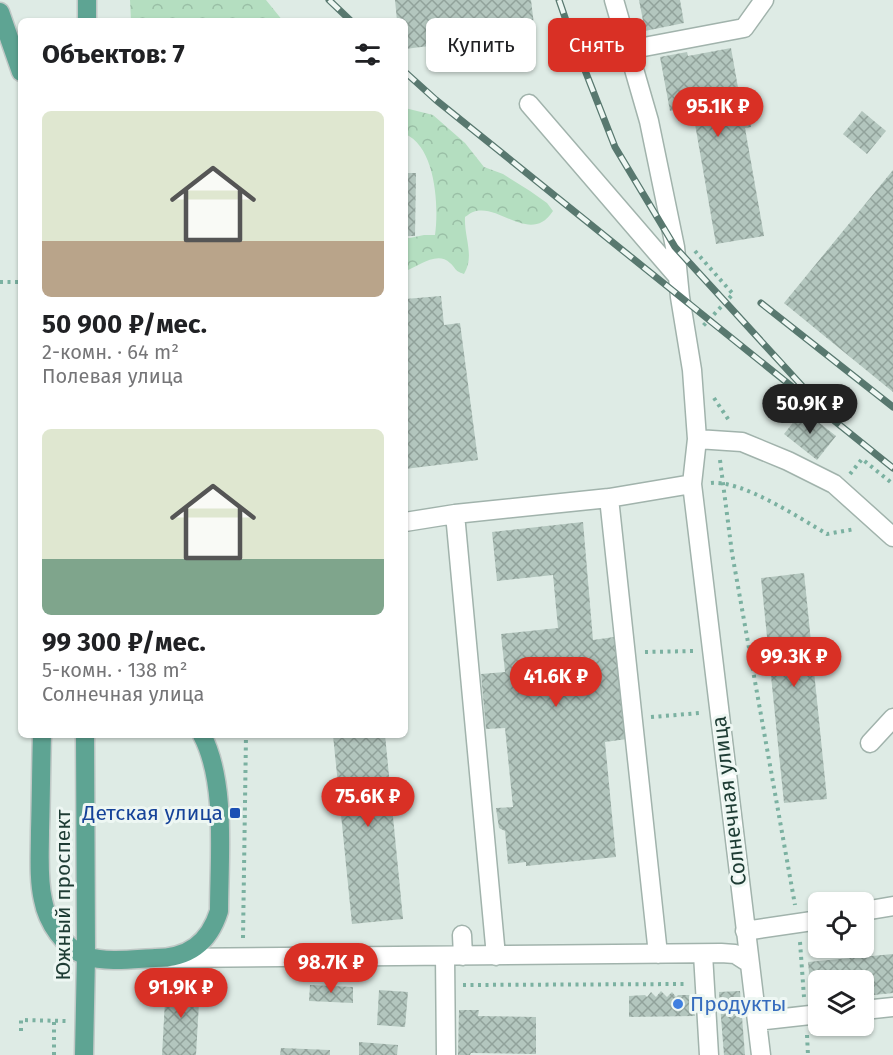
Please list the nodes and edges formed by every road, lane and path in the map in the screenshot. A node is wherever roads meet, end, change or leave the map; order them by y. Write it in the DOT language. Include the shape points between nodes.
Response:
graph roads {
  1 [pos="87,0"];
  2 [pos="614,0"];
  3 [pos="764,0"];
  4 [pos="0,12"];
  5 [pos="87,18"];
  6 [pos="619,18"];
  7 [pos="646,47"];
  8 [pos="18,63"];
  9 [pos="635,72"];
  10 [pos="529,104"];
  11 [pos="678,277"];
  12 [pos="0,282"];
  13 [pos="18,282"];
  14 [pos="697,439"];
  15 [pos="717,440"];
  16 [pos="722,482"];
  17 [pos="893,483"];
  18 [pos="692,484"];
  19 [pos="834,484"];
  20 [pos="609,498"];
  21 [pos="455,514"];
  22 [pos="408,522"];
  23 [pos="865,527"];
  24 [pos="893,537"];
  25 [pos="695,651"];
  26 [pos="625,653"];
  27 [pos="704,713"];
  28 [pos="633,718"];
  29 [pos="893,718"];
  30 [pos="42,738"];
  31 [pos="85,738"];
  32 [pos="93,738"];
  33 [pos="203,738"];
  34 [pos="870,743"];
  35 [pos="85,754"];
  36 [pos="893,906"];
  37 [pos="874,909"];
  38 [pos="808,922"];
  39 [pos="799,924"];
  40 [pos="745,931"];
  41 [pos="462,935"];
  42 [pos="658,954"];
  43 [pos="703,954"];
  44 [pos="86,956"];
  45 [pos="454,956"];
  46 [pos="496,956"];
  47 [pos="169,958"];
  48 [pos="749,963"];
  49 [pos="705,984"];
  50 [pos="462,986"];
  51 [pos="808,987"];
  52 [pos="893,1007"];
  53 [pos="874,1009"];
  54 [pos="808,1015"];
  55 [pos="54,1020"];
  56 [pos="67,1021"];
  57 [pos="758,1021"];
  58 [pos="21,1031"];
  59 [pos="810,1036"];
  60 [pos="54,1055"];
  61 [pos="84,1055"];
  62 [pos="446,1055"];
  63 [pos="709,1055"];
  64 [pos="761,1055"];
  65 [pos="808,1055"];
  1 -- 5 [label="main road"];
  2 -- 6 [label="street, Солнечная улица"];
  3 -- 7 [label="street" via="744,28"];
  4 -- 8 [label="main road"];
  9 -- 11 [label="street, Солнечная улица" via="660,168"];
  10 -- 11 [label="street"];
  11 -- 14 [label="street, Солнечная улица" via="692,370"];
  12 -- 13 [label="path"];
  14 -- 15 [label="street"];
  14 -- 18 [label="street, Солнечная улица"];
  15 -- 16 [label="path"];
  15 -- 19 [label="street" via="742,442"];
  16 -- 23 [label="path" via="767,499 827,534"];
  16 -- 39 [label="path"];
  17 -- 19 [label="path" via="862,459 845,481"];
  18 -- 20 [label="street"];
  18 -- 40 [label="street, Солнечная улица"];
  19 -- 24 [label="street"];
  20 -- 21 [label="street"];
  20 -- 26 [label="street"];
  21 -- 22 [label="street"];
  21 -- 46 [label="street"];
  25 -- 26 [label="path"];
  26 -- 28 [label="street"];
  27 -- 28 [label="path"];
  28 -- 42 [label="street"];
  29 -- 34 [label="street"];
  30 -- 44 [label="main road" via="43,902 52,924 68,945"];
  31 -- 35 [label="main road, Южный проспект"];
  32 -- 35 [label="main road"];
  33 -- 47 [label="main road" via="213,759 218,792 219,911 205,940"];
  35 -- 44 [label="main road, Южный проспект"];
  36 -- 37 [label="street"];
  38 -- 39 [label="street"];
  39 -- 40 [label="street"];
  39 -- 51 [label="path"];
  40 -- 48 [label="street, Солнечная улица"];
  41 -- 45 [label="street"];
  42 -- 43 [label="street"];
  42 -- 46 [label="street"];
  43 -- 48 [label="street" via="735,954"];
  43 -- 49 [label="street"];
  44 -- 47 [label="main road"];
  44 -- 61 [label="main road, Южный проспект"];
  45 -- 46 [label="street"];
  45 -- 47 [label="street"];
  45 -- 62 [label="street"];
  48 -- 57 [label="street, Солнечная улица"];
  49 -- 50 [label="path"];
  49 -- 63 [label="street"];
  52 -- 53 [label="street"];
  54 -- 57 [label="street"];
  55 -- 56 [label="path"];
  55 -- 58 [label="path" via="21,1020"];
  55 -- 60 [label="path"];
  57 -- 64 [label="street, Солнечная улица"];
  59 -- 65 [label="path"];
}
